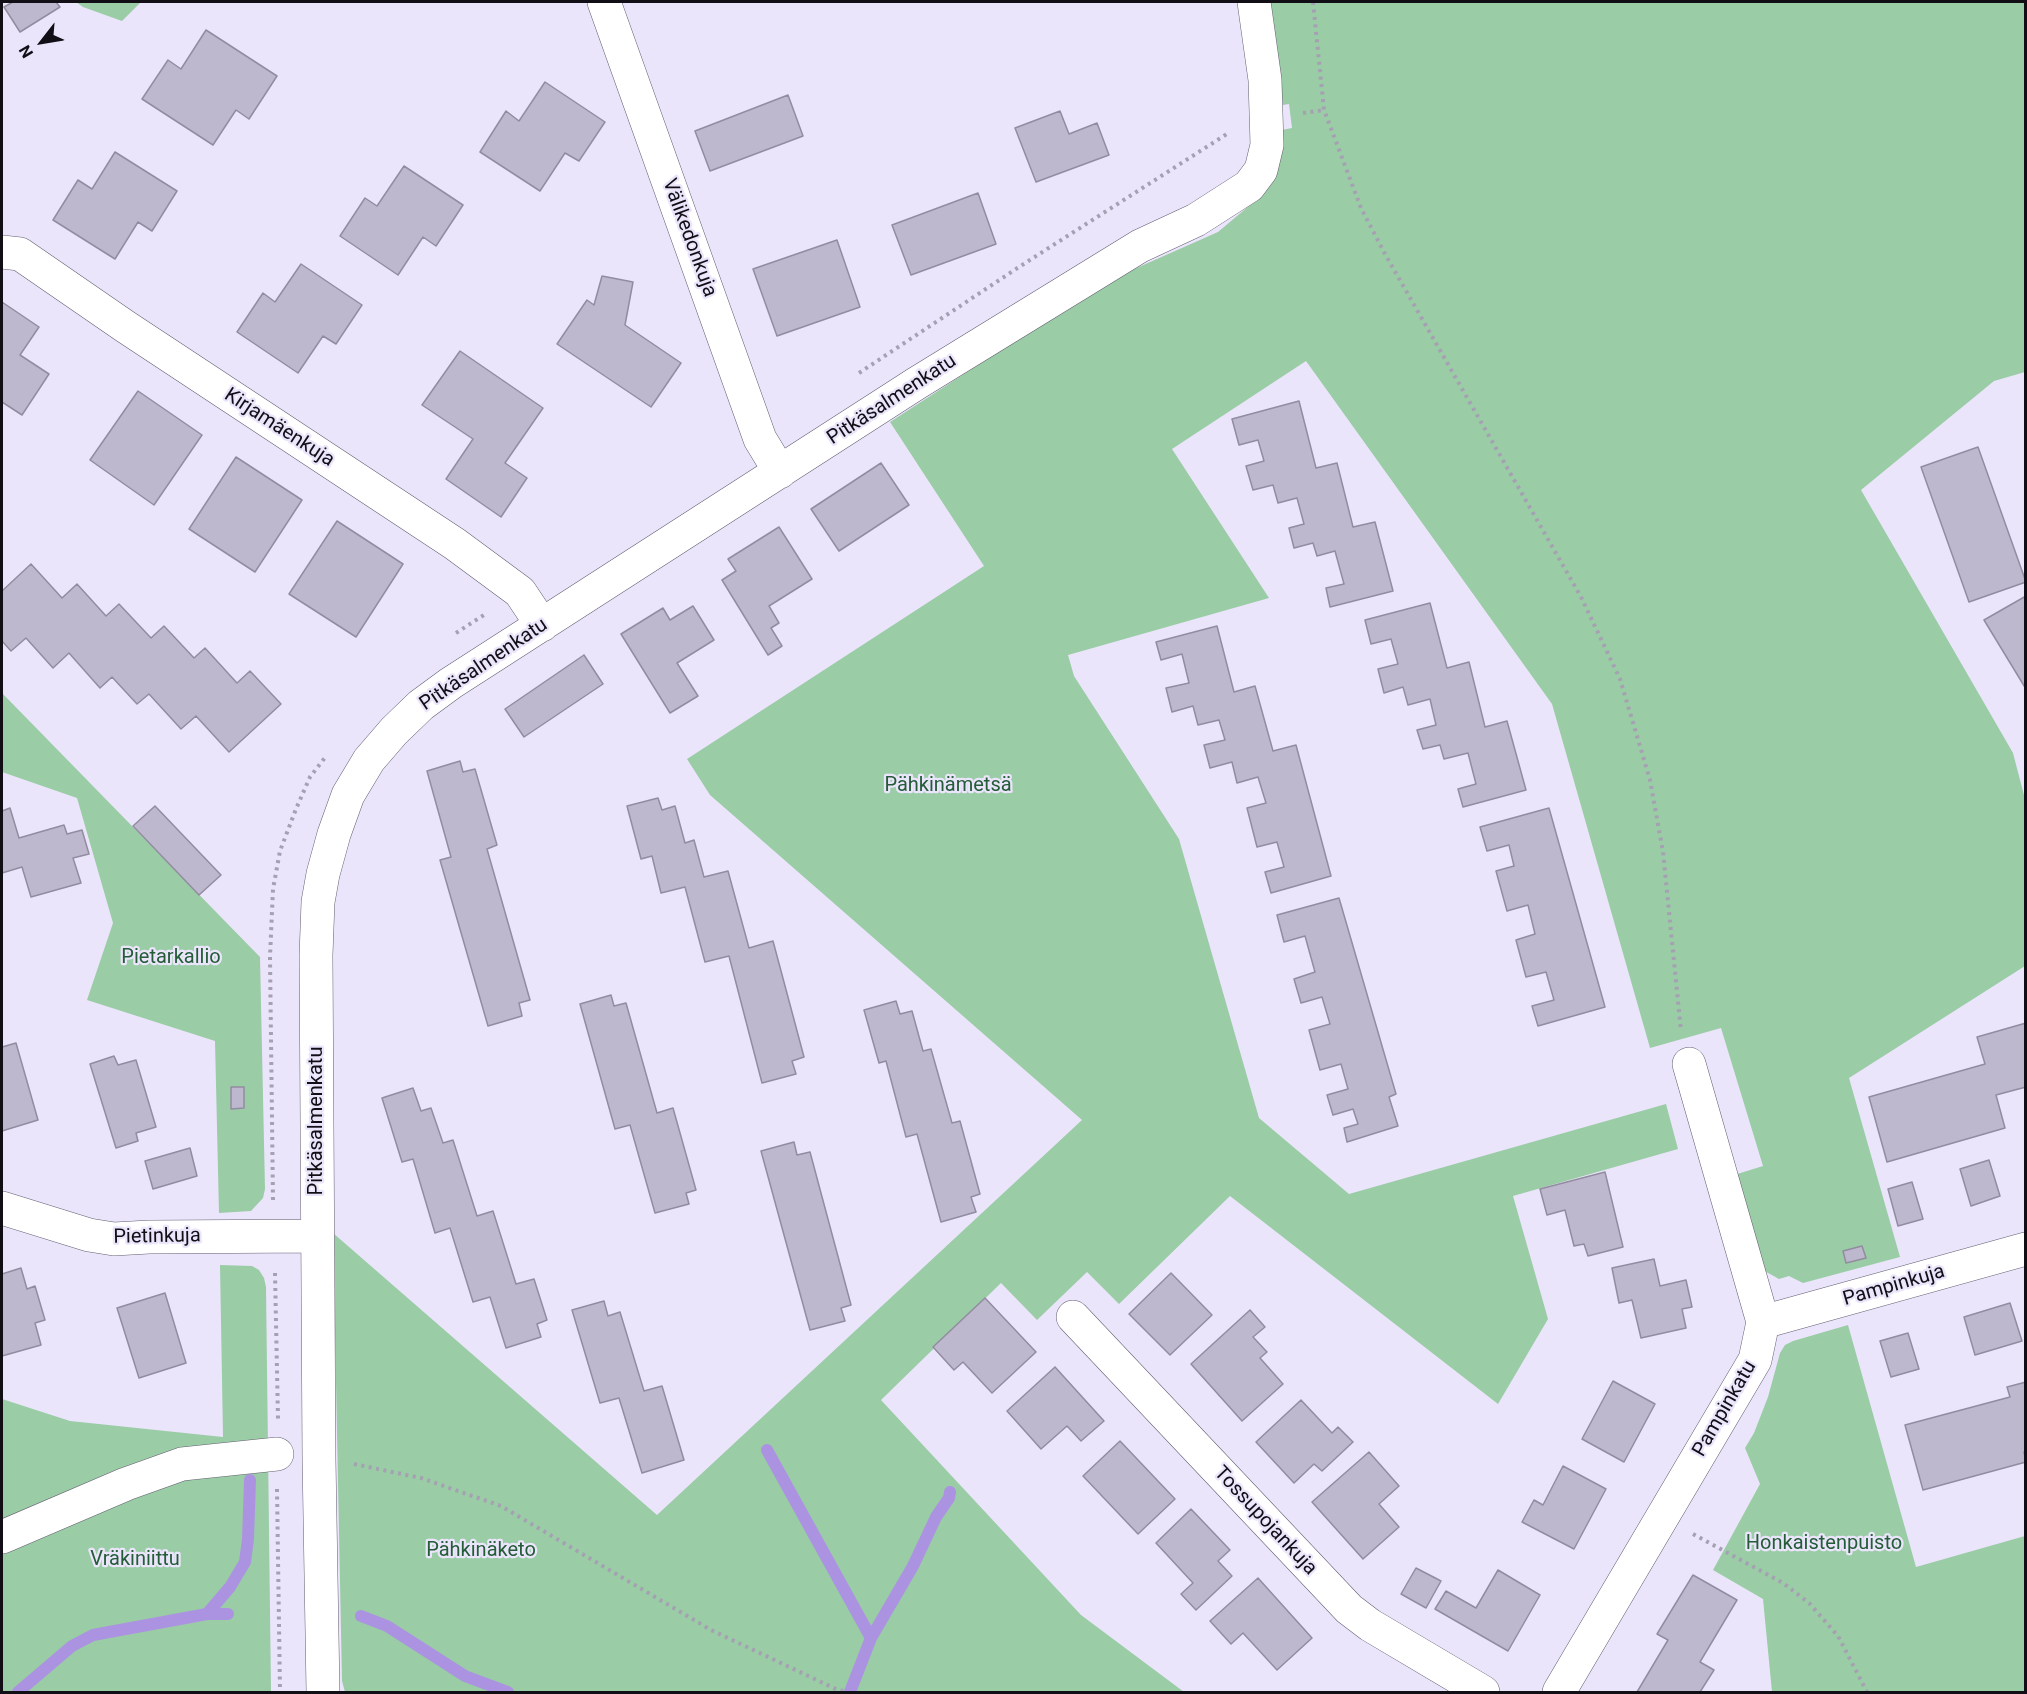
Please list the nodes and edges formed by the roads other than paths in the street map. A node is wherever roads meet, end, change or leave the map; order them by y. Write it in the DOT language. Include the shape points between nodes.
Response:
graph roads {
  1 [pos="604,2"];
  2 [pos="1254,2"];
  3 [pos="2,252"];
  4 [pos="780,472"];
  5 [pos="542,625"];
  6 [pos="1689,1064"];
  7 [pos="2,1209"];
  8 [pos="317,1236"];
  9 [pos="2025,1249"];
  10 [pos="1073,1317"];
  11 [pos="1763,1322"];
  12 [pos="277,1455"];
  13 [pos="2,1537"];
  14 [pos="323,1692"];
  15 [pos="1483,1692"];
  16 [pos="1559,1692"];
  1 -- 4 [label="street, Välikedonkuja" via="760,439"];
  2 -- 4 [label="street, Pitkäsalmenkatu" via="1265,80 1267,145 1261,170 1249,186 1196,220 1140,246"];
  3 -- 5 [label="street, Kirjamäenkuja" via="20,254 455,544 520,592"];
  4 -- 5 [label="street, Pitkäsalmenkatu"];
  5 -- 8 [label="street, Pitkäsalmenkatu" via="421,705 369,760 348,795 318,902"];
  6 -- 11 [label="street, Pampinkatu"];
  7 -- 8 [label="street, Pietinkuja" via="114,1239"];
  8 -- 14 [label="street, Pitkäsalmenkatu"];
  9 -- 11 [label="street, Pampinkuja"];
  10 -- 15 [label="street, Tossupojankuja" via="1349,1609"];
  11 -- 16 [label="street, Pampinkatu" via="1755,1360"];
  12 -- 13 [label="street" via="182,1464"];
}
